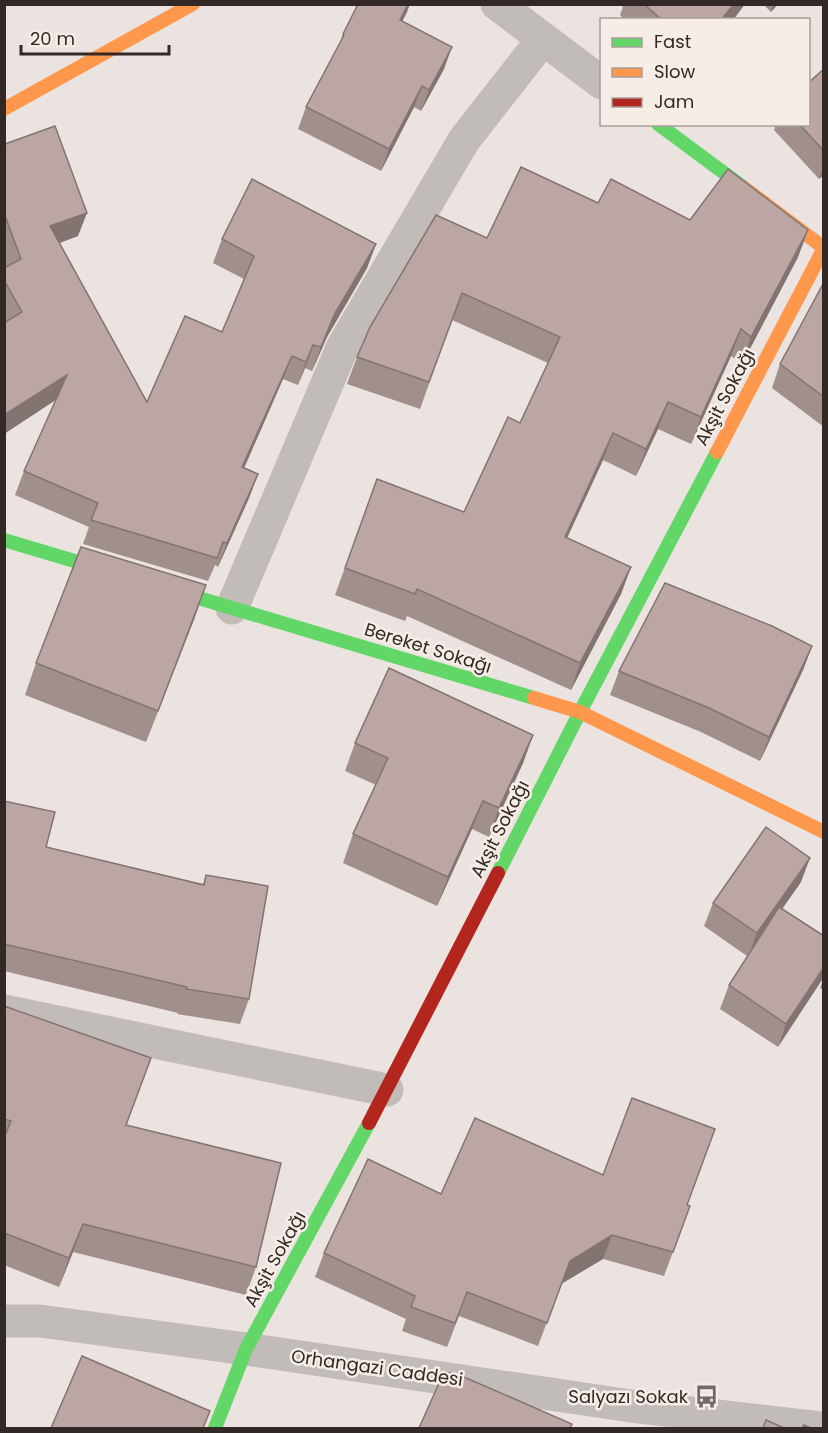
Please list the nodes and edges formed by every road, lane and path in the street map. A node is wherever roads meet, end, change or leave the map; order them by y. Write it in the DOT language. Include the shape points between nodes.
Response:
graph roads {
  1 [pos="193,4"];
  2 [pos="497,4"];
  3 [pos="543,39"];
  4 [pos="600,82"];
  5 [pos="4,109"];
  6 [pos="661,126"];
  7 [pos="824,248"];
  8 [pos="4,540"];
  9 [pos="232,608"];
  10 [pos="580,712"];
  11 [pos="824,832"];
  12 [pos="4,1011"];
  13 [pos="387,1090"];
  14 [pos="4,1321"];
  15 [pos="246,1349"];
  16 [pos="626,1417"];
  17 [pos="215,1428"];
  18 [pos="821,1428"];
  1 -- 5 [label="street"];
  2 -- 3 [label="street"];
  3 -- 4 [label="street"];
  3 -- 9 [label="street" via="464,140 343,346"];
  6 -- 7 [label="street"];
  7 -- 10 [label="street, Akşit Sokağı"];
  8 -- 9 [label="street, Bereket Sokağı"];
  9 -- 10 [label="street, Bereket Sokağı"];
  10 -- 11 [label="street, Bereket Sokağı"];
  10 -- 13 [label="street, Akşit Sokağı"];
  12 -- 13 [label="street"];
  13 -- 15 [label="street, Akşit Sokağı"];
  14 -- 15 [label="street, Orhangazi Caddesi" via="40,1322"];
  15 -- 16 [label="street, Orhangazi Caddesi"];
  15 -- 17 [label="street, Akşit Sokağı"];
  16 -- 18 [label="street, Orhangazi Caddesi"];
}
